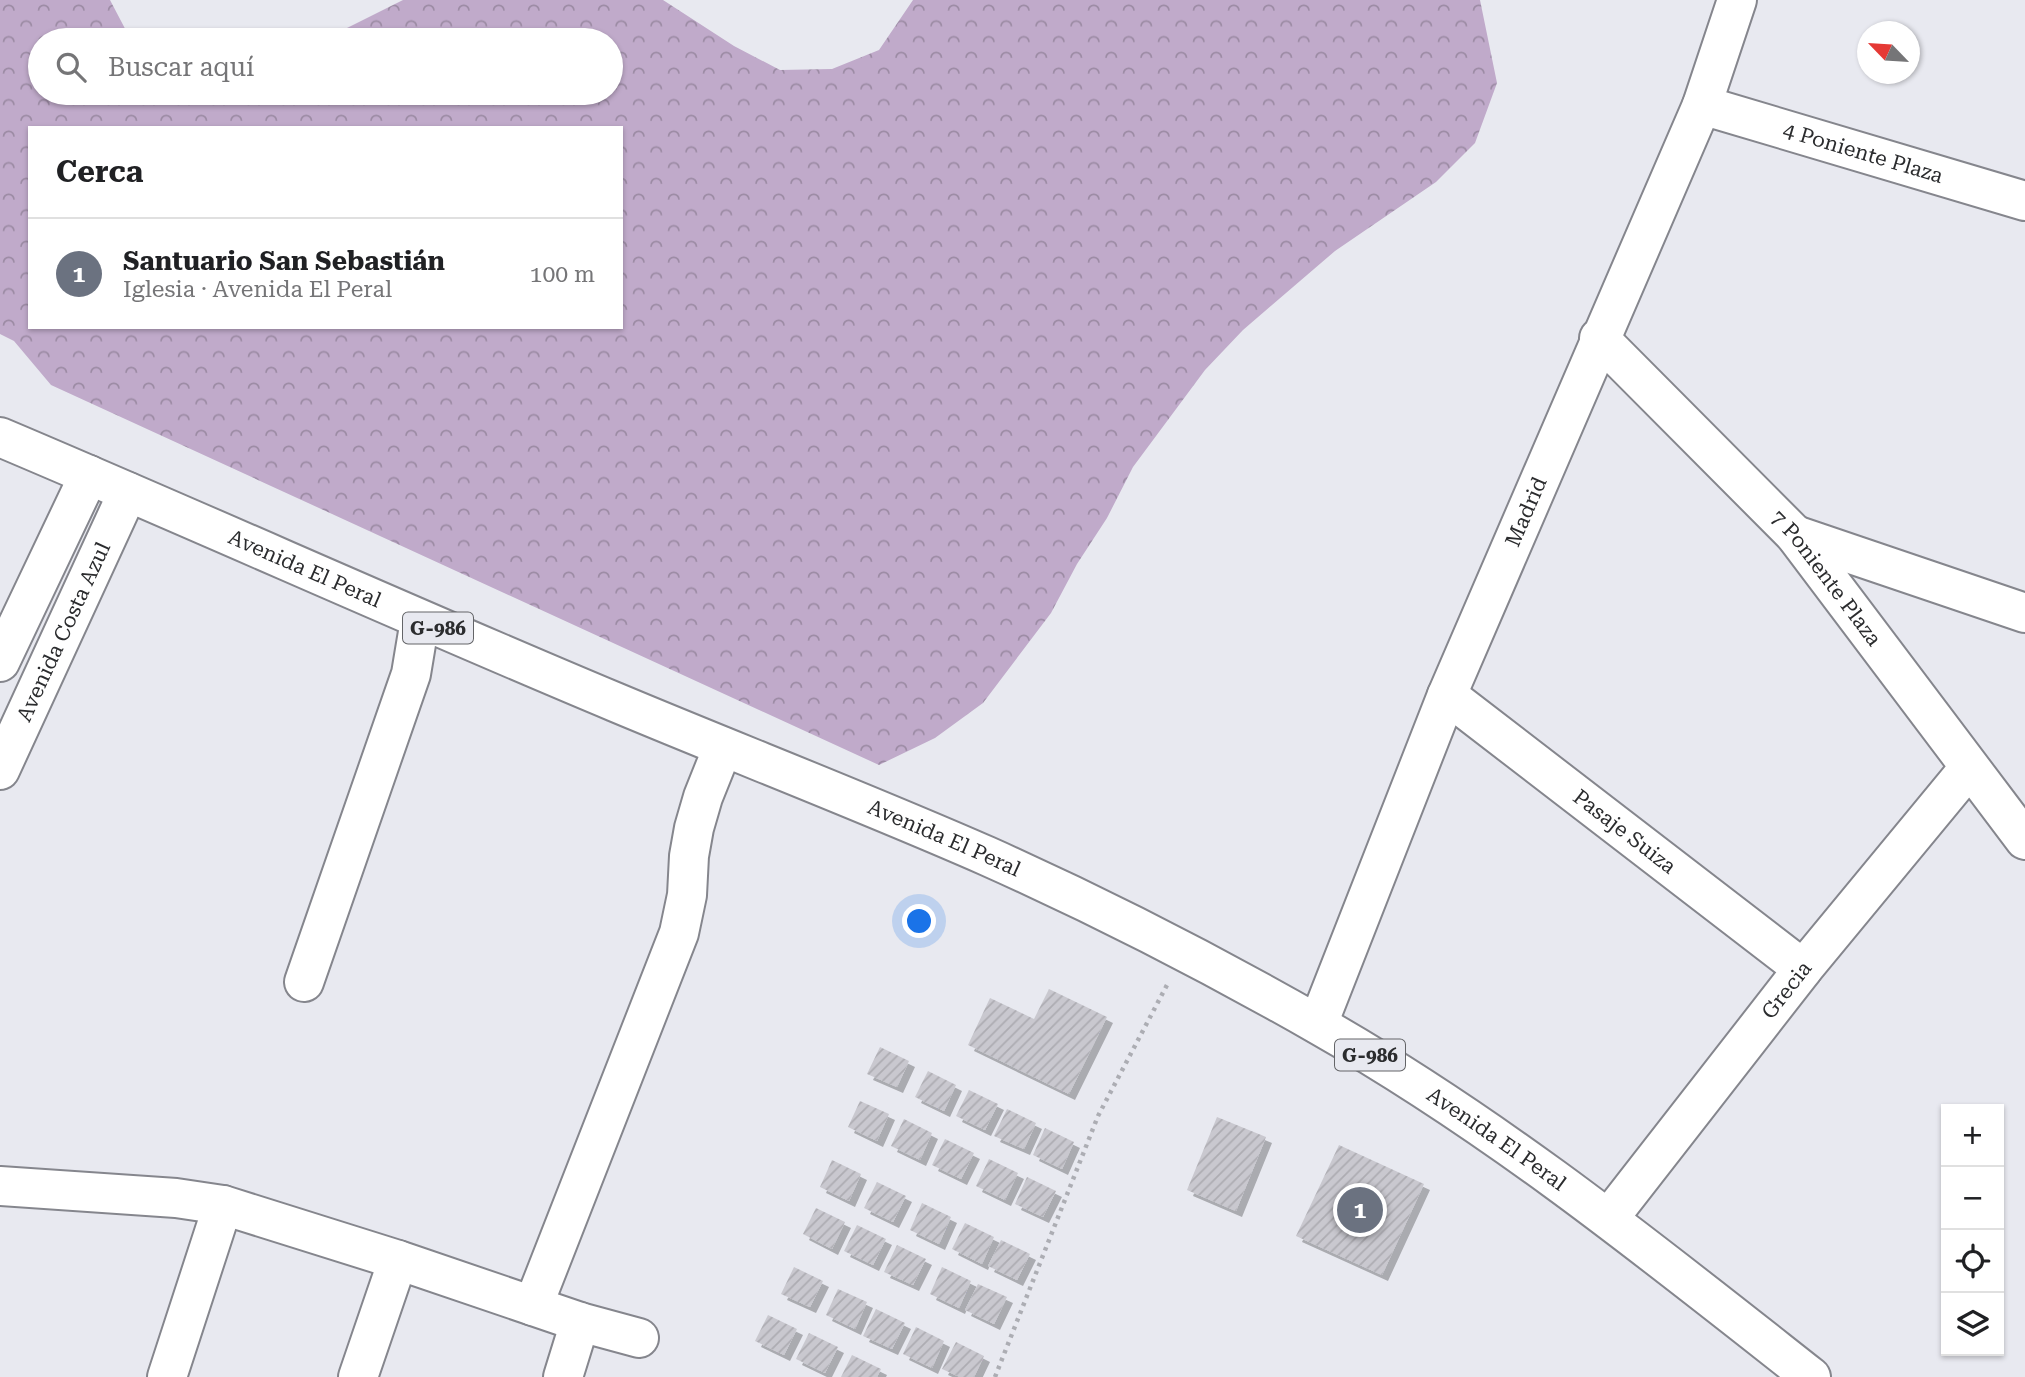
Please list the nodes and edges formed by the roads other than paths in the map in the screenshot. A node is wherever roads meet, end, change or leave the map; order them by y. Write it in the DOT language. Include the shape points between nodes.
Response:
graph roads {
  1 [pos="1738,0"];
  2 [pos="1702,105"];
  3 [pos="2025,201"];
  4 [pos="1600,338"];
  5 [pos="0,437"];
  6 [pos="89,475"];
  7 [pos="128,492"];
  8 [pos="1796,536"];
  9 [pos="2025,613"];
  10 [pos="420,620"];
  11 [pos="0,662"];
  12 [pos="1447,695"];
  13 [pos="723,747"];
  14 [pos="1969,768"];
  15 [pos="0,771"];
  16 [pos="2025,840"];
  17 [pos="1802,969"];
  18 [pos="304,982"];
  19 [pos="1318,1024"];
  20 [pos="0,1186"];
  21 [pos="223,1205"];
  22 [pos="1609,1218"];
  23 [pos="398,1260"];
  24 [pos="533,1306"];
  25 [pos="580,1322"];
  26 [pos="639,1338"];
  27 [pos="167,1377"];
  28 [pos="358,1377"];
  29 [pos="563,1377"];
  30 [pos="1811,1377"];
  1 -- 2 [label="street, Madrid"];
  2 -- 3 [label="street, 4 Poniente Plaza"];
  2 -- 4 [label="street, Madrid"];
  4 -- 8 [label="street, 7 Poniente Plaza"];
  4 -- 12 [label="street, Madrid"];
  5 -- 6 [label="street, Avenida El Peral / G-986"];
  6 -- 7 [label="street, Avenida El Peral / G-986"];
  6 -- 11 [label="street, Avenida Costa Azul"];
  7 -- 10 [label="street, Avenida El Peral / G-986"];
  7 -- 15 [label="street, Avenida Costa Azul"];
  8 -- 9 [label="street"];
  8 -- 14 [label="street, 7 Poniente Plaza"];
  10 -- 13 [label="street, Avenida El Peral / G-986"];
  10 -- 18 [label="street" via="411,674"];
  12 -- 17 [label="street, Pasaje Suiza"];
  12 -- 19 [label="street, Madrid"];
  13 -- 19 [label="street, Avenida El Peral / G-986" via="1087,903"];
  13 -- 24 [label="street" via="694,828 679,933"];
  14 -- 16 [label="street, 7 Poniente Plaza"];
  14 -- 17 [label="street, Grecia"];
  17 -- 22 [label="street, Grecia"];
  19 -- 22 [label="street, Avenida El Peral / G-986" via="1505,1141"];
  20 -- 21 [label="street"];
  21 -- 23 [label="street"];
  21 -- 27 [label="street"];
  22 -- 30 [label="street, Avenida El Peral / G-986"];
  23 -- 24 [label="street"];
  23 -- 28 [label="street"];
  24 -- 25 [label="street"];
  25 -- 26 [label="street"];
  25 -- 29 [label="street"];
}
